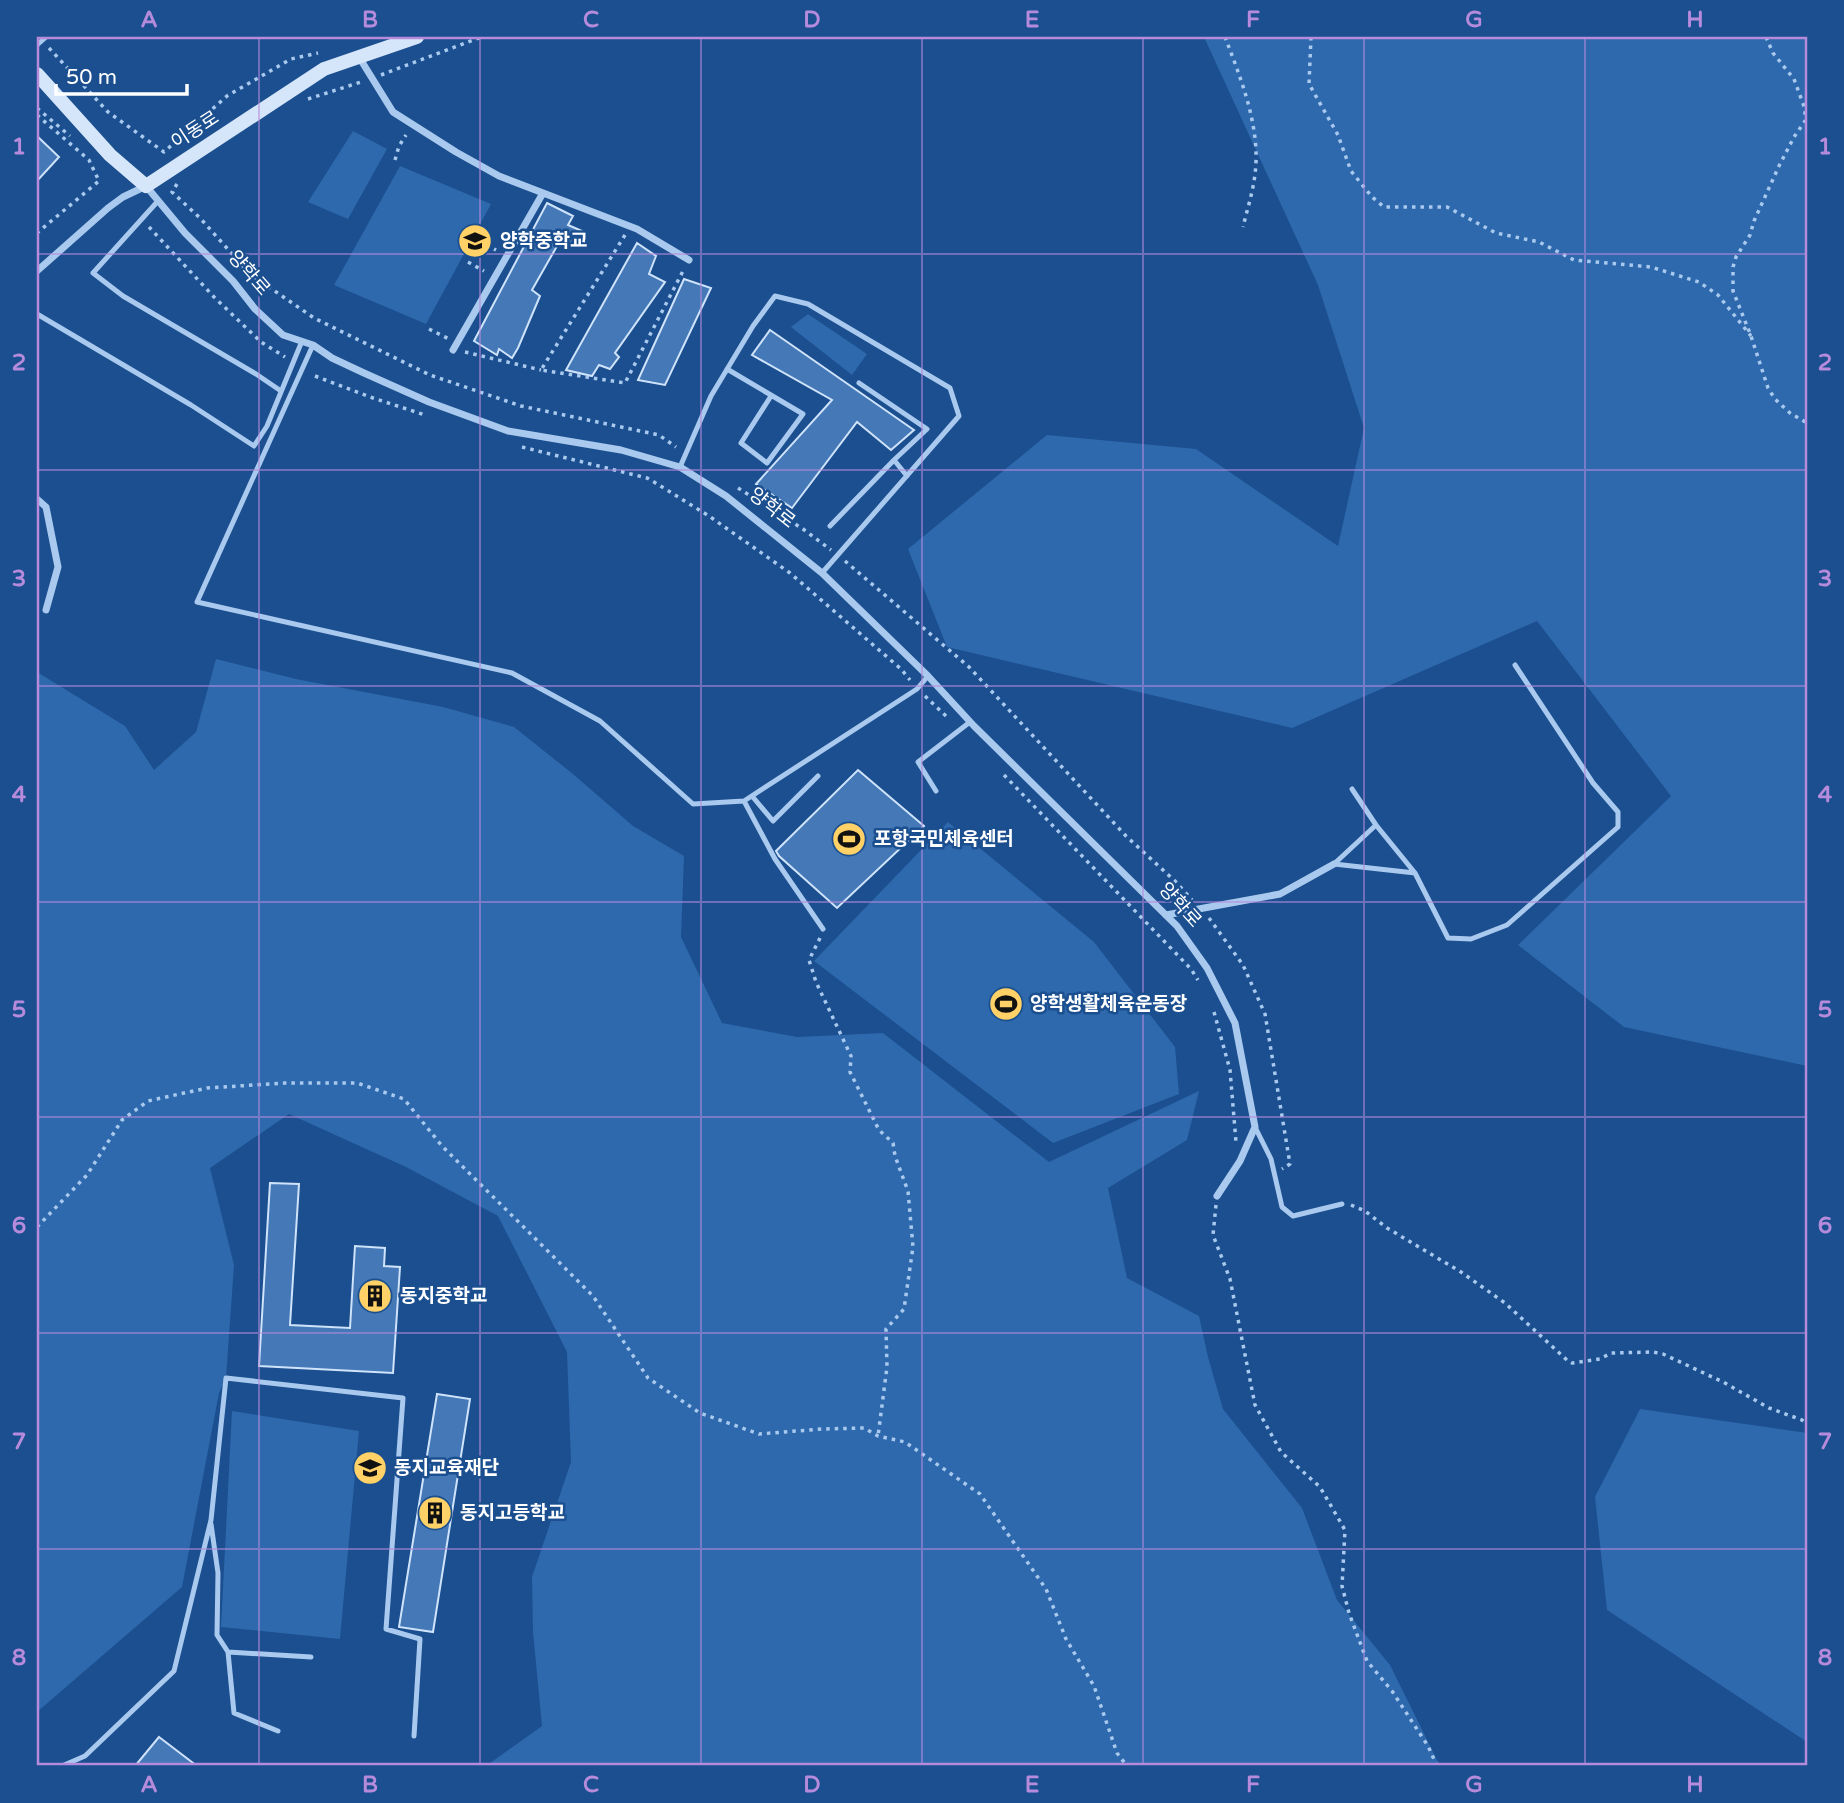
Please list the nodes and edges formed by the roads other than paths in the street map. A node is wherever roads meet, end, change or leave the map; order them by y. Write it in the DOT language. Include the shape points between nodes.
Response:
graph roads {
  1 [pos="417,37"];
  2 [pos="359,56"];
  3 [pos="37,74"];
  4 [pos="146,186"];
  5 [pos="543,192"];
  6 [pos="158,201"];
  7 [pos="689,260"];
  8 [pos="37,271"];
  9 [pos="37,314"];
  10 [pos="302,341"];
  11 [pos="313,345"];
  12 [pos="455,346"];
  13 [pos="727,369"];
  14 [pos="859,383"];
  15 [pos="281,391"];
  16 [pos="771,396"];
  17 [pos="894,460"];
  18 [pos="680,467"];
  19 [pos="907,476"];
  20 [pos="37,499"];
  21 [pos="830,526"];
  22 [pos="822,573"];
  23 [pos="37,610"];
  24 [pos="46,610"];
  25 [pos="1515,665"];
  26 [pos="928,676"];
  27 [pos="970,722"];
  28 [pos="818,776"];
  29 [pos="1352,789"];
  30 [pos="936,791"];
  31 [pos="752,796"];
  32 [pos="744,802"];
  33 [pos="1376,825"];
  34 [pos="1334,864"];
  35 [pos="1415,873"];
  36 [pos="1166,915"];
  37 [pos="823,929"];
  38 [pos="1255,1127"];
  39 [pos="1217,1196"];
  40 [pos="1342,1204"];
  41 [pos="211,1520"];
  42 [pos="228,1652"];
  43 [pos="311,1657"];
  44 [pos="278,1731"];
  45 [pos="414,1736"];
  46 [pos="62,1766"];
  1 -- 2 [label="street, 이동로"];
  2 -- 4 [label="street, 이동로" via="324,69"];
  2 -- 5 [label="street" via="393,112 499,176"];
  3 -- 4 [label="street, 양학로" via="110,155"];
  4 -- 6 [label="street, 양학로"];
  4 -- 8 [label="street" via="108,208"];
  5 -- 7 [label="street" via="630,226"];
  5 -- 12 [label="street"];
  6 -- 10 [label="street, 양학로" via="254,309 283,335"];
  6 -- 15 [label="lane" via="93,273 123,296"];
  9 -- 15 [label="lane" via="254,446"];
  10 -- 11 [label="street, 양학로"];
  10 -- 15 [label="lane"];
  11 -- 18 [label="street, 양학로" via="374,378 508,431 621,450"];
  11 -- 32 [label="lane" via="197,602 512,673 600,721 693,804"];
  13 -- 16 [label="lane"];
  13 -- 18 [label="lane"];
  13 -- 19 [label="lane" via="775,296 808,303 950,388 959,416"];
  14 -- 17 [label="lane" via="927,429"];
  16 -- 16 [label="lane" via="741,443 766,463 803,414"];
  17 -- 19 [label="lane"];
  17 -- 21 [label="lane"];
  18 -- 22 [label="street, 양학로" via="726,496"];
  19 -- 22 [label="lane"];
  20 -- 24 [label="street" via="46,507 58,567"];
  22 -- 26 [label="street, 양학로"];
  23 -- 24 [label="lane"];
  25 -- 35 [label="lane" via="1593,783 1618,812 1618,827 1507,925 1471,939 1448,938"];
  26 -- 27 [label="street, 양학로"];
  26 -- 31 [label="lane" via="917,689"];
  27 -- 30 [label="lane" via="918,762"];
  27 -- 36 [label="street, 양학로"];
  28 -- 31 [label="lane" via="773,821"];
  29 -- 33 [label="lane"];
  31 -- 32 [label="lane"];
  32 -- 37 [label="lane" via="775,859"];
  33 -- 34 [label="lane"];
  33 -- 35 [label="lane"];
  34 -- 35 [label="lane"];
  34 -- 36 [label="street" via="1280,894"];
  36 -- 38 [label="street, 양학로" via="1207,968 1235,1023"];
  38 -- 39 [label="street"];
  38 -- 40 [label="lane" via="1271,1159 1282,1207 1293,1216"];
  41 -- 42 [label="lane" via="218,1573 216,1635"];
  41 -- 45 [label="lane" via="226,1378 403,1398 386,1629 420,1639"];
  41 -- 46 [label="lane" via="174,1671 85,1756"];
  42 -- 43 [label="lane"];
  42 -- 44 [label="lane" via="234,1713"];
}
